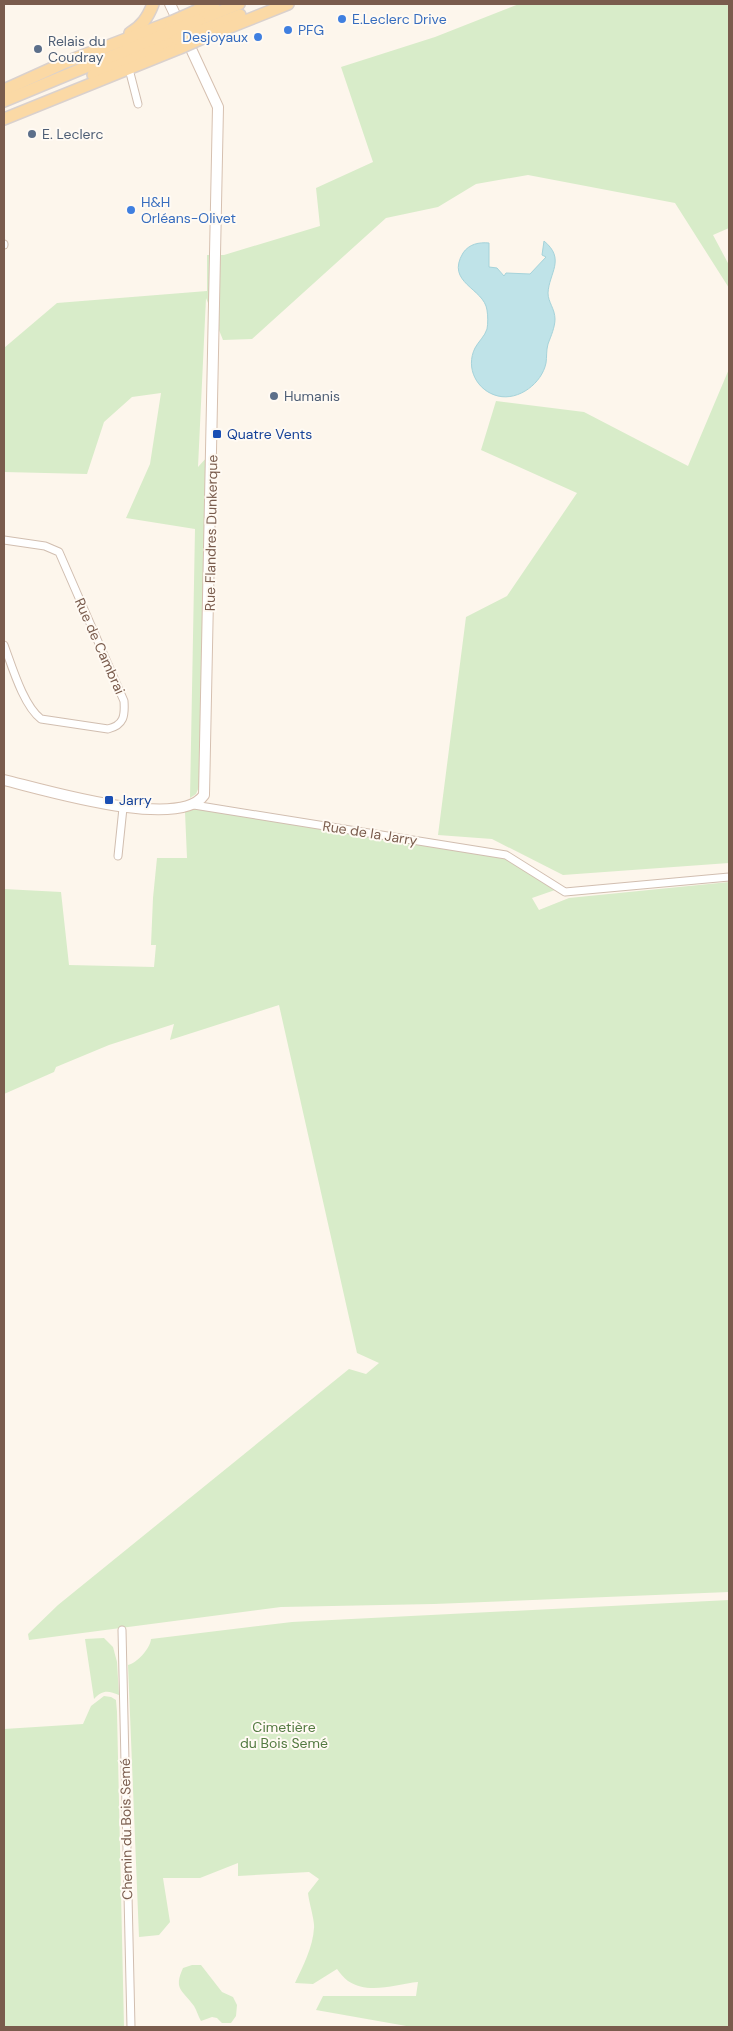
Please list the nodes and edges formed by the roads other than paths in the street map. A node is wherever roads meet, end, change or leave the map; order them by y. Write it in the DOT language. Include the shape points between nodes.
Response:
graph roads {
  1 [pos="153,4"];
  2 [pos="214,4"];
  3 [pos="239,4"];
  4 [pos="268,4"];
  5 [pos="288,4"];
  6 [pos="174,23"];
  7 [pos="201,24"];
  8 [pos="82,56"];
  9 [pos="129,69"];
  10 [pos="56,85"];
  11 [pos="4,90"];
  12 [pos="4,100"];
  13 [pos="138,104"];
  14 [pos="4,112"];
  15 [pos="4,119"];
  16 [pos="4,540"];
  17 [pos="4,645"];
  18 [pos="4,780"];
  19 [pos="194,805"];
  20 [pos="123,808"];
  21 [pos="118,856"];
  22 [pos="729,877"];
  23 [pos="122,1630"];
  24 [pos="131,2027"];
  1 -- 8 [label="main road" via="142,24 132,32"];
  2 -- 7 [label="main road"];
  3 -- 7 [label="main road"];
  4 -- 7 [label="main road"];
  5 -- 7 [label="main road"];
  6 -- 7 [label="main road, bridge"];
  6 -- 7 [label="main road, bridge"];
  6 -- 8 [label="main road"];
  6 -- 9 [label="main road"];
  6 -- 10 [label="main road"];
  6 -- 19 [label="street, Rue Flandres Dunkerque" via="218,107 206,783 204,795"];
  8 -- 11 [label="main road"];
  9 -- 13 [label="street"];
  9 -- 15 [label="main road"];
  10 -- 12 [label="main road"];
  10 -- 14 [label="main road"];
  16 -- 17 [label="street, Rue de Cambrai" via="45,546 59,552 124,702 122,722 108,729 41,719 27,702"];
  18 -- 20 [label="street, Rue de la Jarry"];
  19 -- 20 [label="street, Rue de la Jarry" via="166,809"];
  19 -- 22 [label="street, Rue de la Jarry" via="506,855 565,892"];
  20 -- 21 [label="street"];
  23 -- 24 [label="street, Chemin du Bois Semé"];
}
